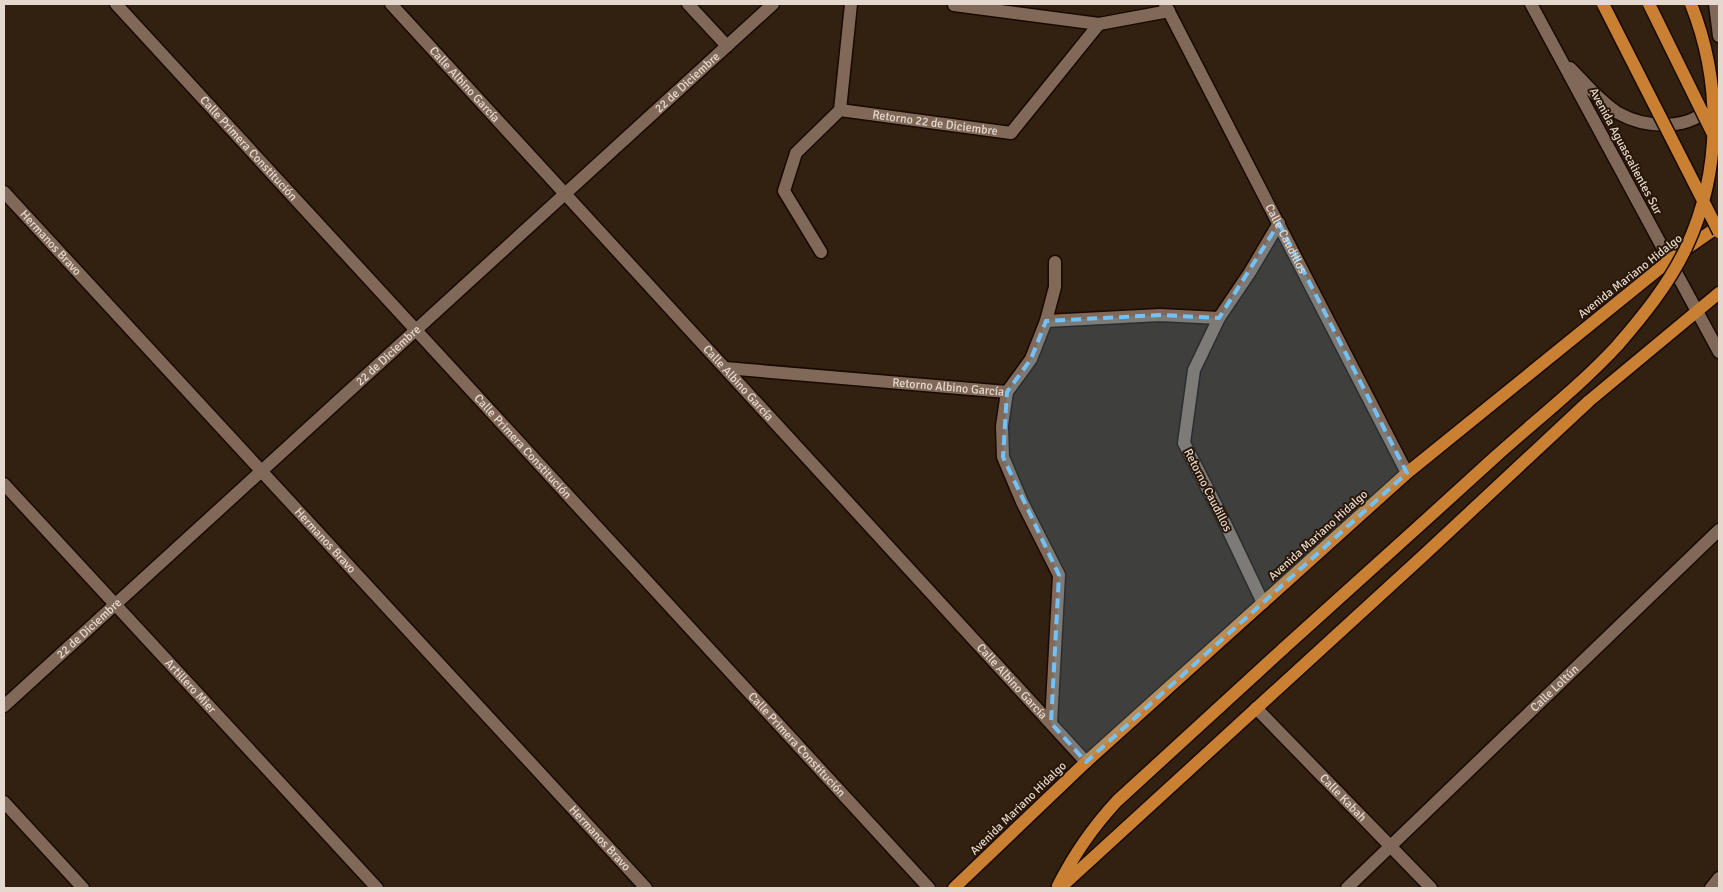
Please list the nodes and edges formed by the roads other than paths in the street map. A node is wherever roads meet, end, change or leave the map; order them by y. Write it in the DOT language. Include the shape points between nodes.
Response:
graph roads {
  1 [pos="116,4"];
  2 [pos="391,4"];
  3 [pos="688,4"];
  4 [pos="773,4"];
  5 [pos="851,4"];
  6 [pos="1531,4"];
  7 [pos="1603,4"];
  8 [pos="1649,4"];
  9 [pos="1691,4"];
  10 [pos="1715,4"];
  11 [pos="954,5"];
  12 [pos="1167,7"];
  13 [pos="1099,24"];
  14 [pos="1719,36"];
  15 [pos="727,46"];
  16 [pos="1558,55"];
  17 [pos="1719,86"];
  18 [pos="840,110"];
  19 [pos="1719,146"];
  20 [pos="4,192"];
  21 [pos="565,194"];
  22 [pos="1279,223"];
  23 [pos="1719,226"];
  24 [pos="1719,232"];
  25 [pos="821,252"];
  26 [pos="1670,260"];
  27 [pos="1055,262"];
  28 [pos="1719,294"];
  29 [pos="1697,312"];
  30 [pos="1219,318"];
  31 [pos="1046,321"];
  32 [pos="416,330"];
  33 [pos="1719,352"];
  34 [pos="725,368"];
  35 [pos="1006,392"];
  36 [pos="261,471"];
  37 [pos="1407,473"];
  38 [pos="4,484"];
  39 [pos="1719,530"];
  40 [pos="1263,603"];
  41 [pos="115,604"];
  42 [pos="4,706"];
  43 [pos="1256,708"];
  44 [pos="1051,724"];
  45 [pos="1086,762"];
  46 [pos="4,802"];
  47 [pos="1390,846"];
  48 [pos="1719,878"];
  49 [pos="84,888"];
  50 [pos="377,888"];
  51 [pos="646,888"];
  52 [pos="929,888"];
  53 [pos="954,888"];
  54 [pos="1058,888"];
  55 [pos="1347,888"];
  56 [pos="1431,888"];
  57 [pos="1711,888"];
  1 -- 32 [label="street, Calle Primera Constitución"];
  2 -- 21 [label="street, Calle Albino García"];
  3 -- 15 [label="street"];
  4 -- 15 [label="street, 22 de Diciembre"];
  5 -- 18 [label="street"];
  6 -- 16 [label="street, Avenida Aguascalientes Sur"];
  7 -- 24 [label="main road, bridge"];
  8 -- 19 [label="main road, bridge"];
  9 -- 54 [label="main road, bridge" via="1700,27 1712,84 1714,113 1707,188 1686,248 1646,311 1573,388 1098,820"];
  10 -- 14 [label="street"];
  11 -- 13 [label="street"];
  12 -- 13 [label="street"];
  12 -- 22 [label="street, Calle Caudillos"];
  13 -- 18 [label="street, Retorno 22 de Diciembre" via="1011,133"];
  15 -- 21 [label="street, 22 de Diciembre"];
  16 -- 17 [label="street" via="1603,102 1633,120 1650,124 1685,122 1701,114 1712,104"];
  16 -- 26 [label="street, Avenida Aguascalientes Sur"];
  18 -- 25 [label="street" via="796,153 784,192"];
  20 -- 36 [label="street, Hermanos Bravo"];
  21 -- 32 [label="street, 22 de Diciembre"];
  21 -- 34 [label="street, Calle Albino García"];
  22 -- 30 [label="street, Retorno Caudillos"];
  22 -- 37 [label="street, Calle Caudillos"];
  23 -- 26 [label="main road, Avenida Mariano Hidalgo"];
  26 -- 29 [label="street, Avenida Aguascalientes Sur"];
  26 -- 37 [label="main road, Avenida Mariano Hidalgo"];
  27 -- 31 [label="street" via="1055,286"];
  28 -- 29 [label="main road"];
  29 -- 33 [label="street, Avenida Aguascalientes Sur"];
  29 -- 43 [label="main road" via="1589,401"];
  30 -- 31 [label="street" via="1160,315"];
  30 -- 40 [label="street, Retorno Caudillos" via="1194,370 1184,443"];
  31 -- 35 [label="street" via="1031,359"];
  32 -- 36 [label="street, 22 de Diciembre"];
  32 -- 52 [label="street, Calle Primera Constitución"];
  34 -- 35 [label="street, Retorno Albino García"];
  34 -- 44 [label="street, Calle Albino García"];
  35 -- 44 [label="street, Retorno Albino García" via="1003,457 1059,575"];
  36 -- 41 [label="street, 22 de Diciembre"];
  36 -- 51 [label="street, Hermanos Bravo"];
  37 -- 40 [label="main road, Avenida Mariano Hidalgo"];
  38 -- 41 [label="street, Artillero Mier"];
  39 -- 47 [label="street, Calle Loltún"];
  40 -- 45 [label="main road, Avenida Mariano Hidalgo"];
  41 -- 42 [label="street, 22 de Diciembre"];
  41 -- 50 [label="street, Artillero Mier"];
  43 -- 47 [label="street, Calle Kabah"];
  43 -- 54 [label="main road"];
  44 -- 45 [label="street, Calle Albino García"];
  45 -- 53 [label="main road, Avenida Mariano Hidalgo"];
  46 -- 49 [label="street"];
  47 -- 55 [label="street, Calle Loltún"];
  47 -- 56 [label="street, Calle Kabah"];
  48 -- 57 [label="street"];
}
